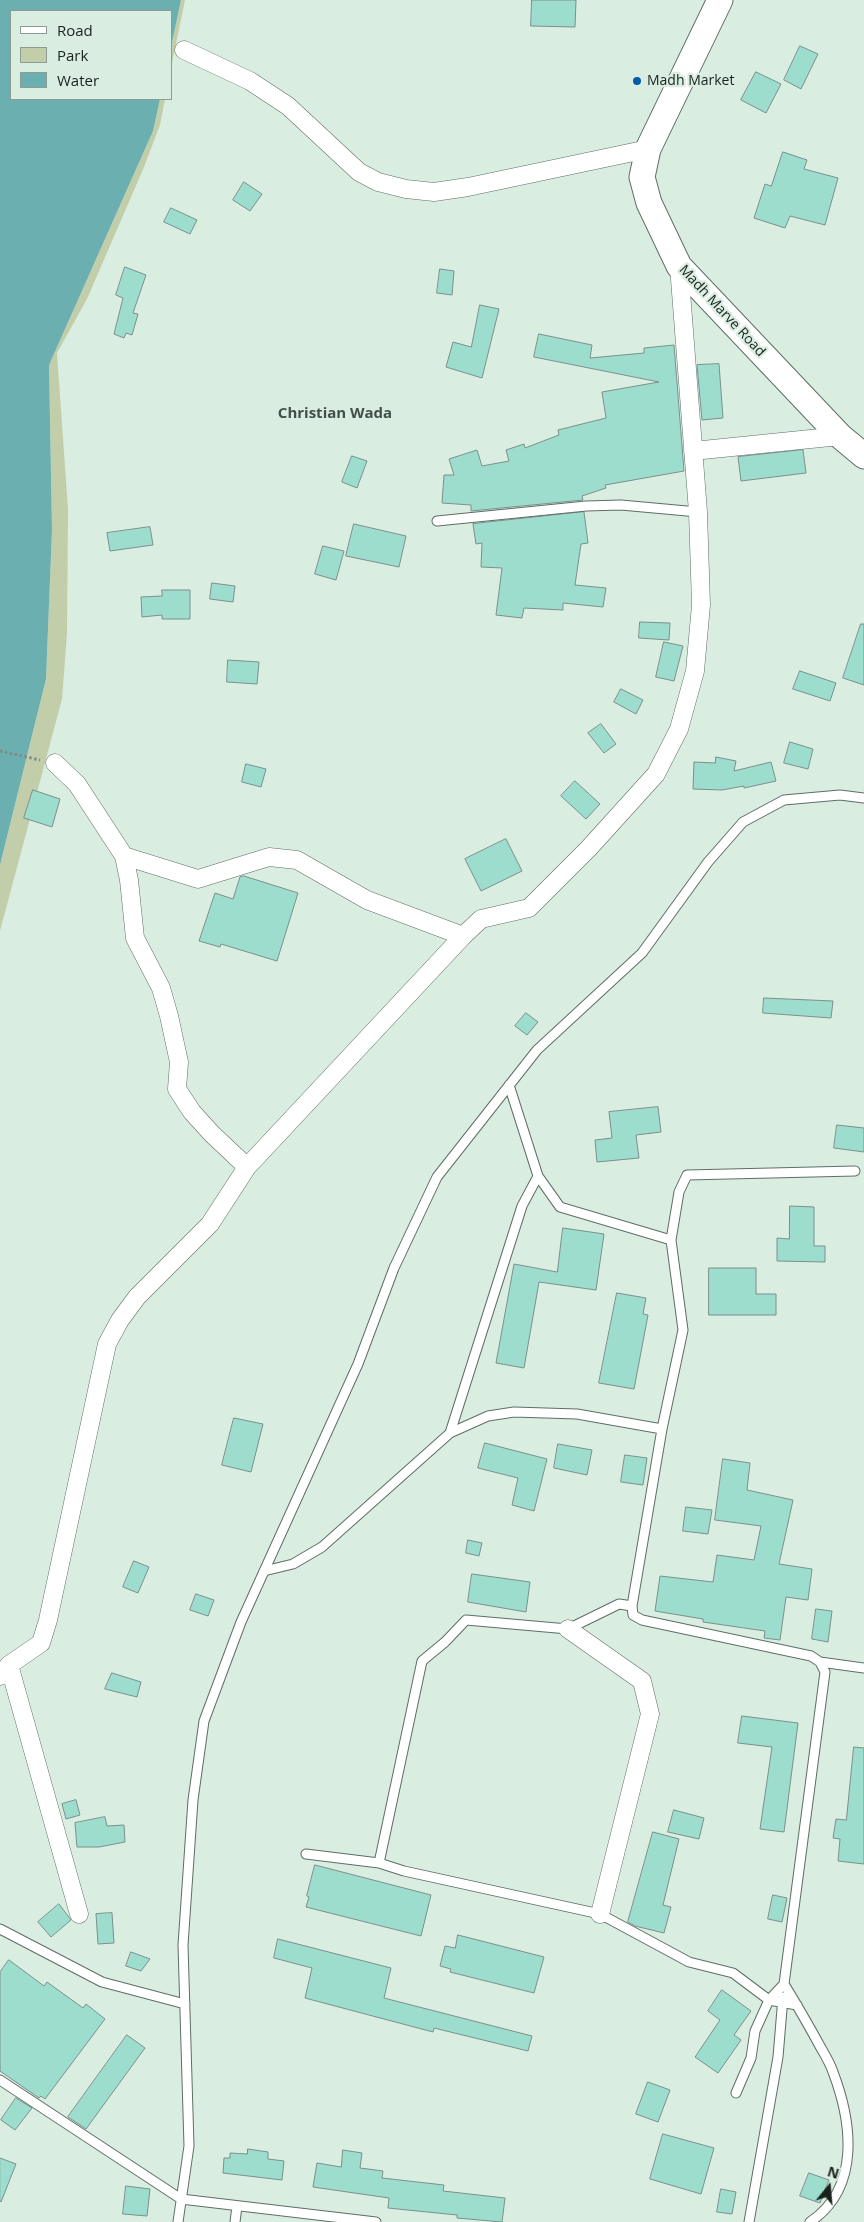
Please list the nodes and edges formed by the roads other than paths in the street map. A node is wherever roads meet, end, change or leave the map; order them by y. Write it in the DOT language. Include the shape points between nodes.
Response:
graph roads {
  1 [pos="715,2"];
  2 [pos="184,50"];
  3 [pos="648,149"];
  4 [pos="679,266"];
  5 [pos="840,436"];
  6 [pos="693,451"];
  7 [pos="864,456"];
  8 [pos="698,512"];
  9 [pos="437,521"];
  10 [pos="55,763"];
  11 [pos="864,798"];
  12 [pos="124,856"];
  13 [pos="464,936"];
  14 [pos="509,1085"];
  15 [pos="247,1167"];
  16 [pos="855,1171"];
  17 [pos="538,1176"];
  18 [pos="672,1240"];
  19 [pos="662,1429"];
  20 [pos="450,1433"];
  21 [pos="264,1571"];
  22 [pos="632,1606"];
  23 [pos="568,1629"];
  24 [pos="820,1662"];
  25 [pos="864,1668"];
  26 [pos="4,1671"];
  27 [pos="306,1854"];
  28 [pos="379,1862"];
  29 [pos="78,1914"];
  30 [pos="600,1914"];
  31 [pos="0,1929"];
  32 [pos="784,1984"];
  33 [pos="769,2000"];
  34 [pos="783,2001"];
  35 [pos="185,2004"];
  36 [pos="797,2005"];
  37 [pos="0,2080"];
  38 [pos="736,2093"];
  39 [pos="181,2199"];
  40 [pos="237,2206"];
  41 [pos="339,2220"];
  42 [pos="178,2222"];
  43 [pos="235,2222"];
  44 [pos="376,2222"];
  45 [pos="748,2222"];
  46 [pos="810,2222"];
  1 -- 3 [label="street, Madh Marve Road"];
  2 -- 3 [label="street" via="250,81 288,106 359,172 378,182 406,190 434,192 468,187"];
  3 -- 4 [label="street, Madh Marve Road" via="642,177 649,203"];
  4 -- 5 [label="street, Madh Marve Road"];
  4 -- 6 [label="street"];
  5 -- 6 [label="street"];
  5 -- 7 [label="street, Madh Marve Road"];
  6 -- 8 [label="street"];
  8 -- 9 [label="lane" via="621,505 586,506"];
  8 -- 13 [label="street" via="701,605 695,671 679,729 656,774 529,908 481,919"];
  10 -- 12 [label="street" via="76,784"];
  11 -- 14 [label="lane" via="840,796 784,800 742,822 708,862 642,953 537,1050"];
  12 -- 13 [label="street" via="198,879 269,857 298,860 367,900"];
  12 -- 15 [label="street" via="136,938 156,976 170,1016 179,1062 177,1089 192,1112"];
  13 -- 15 [label="street"];
  14 -- 17 [label="lane"];
  14 -- 21 [label="lane" via="437,1177 394,1268 358,1364"];
  15 -- 26 [label="street" via="210,1224 137,1297 107,1344 41,1643"];
  16 -- 18 [label="lane" via="687,1175 679,1192"];
  17 -- 18 [label="lane" via="560,1207"];
  17 -- 20 [label="lane" via="522,1206"];
  18 -- 19 [label="lane" via="683,1330"];
  19 -- 20 [label="lane" via="577,1414 514,1412 488,1416"];
  19 -- 22 [label="lane"];
  20 -- 21 [label="lane" via="322,1547 293,1564"];
  21 -- 35 [label="lane" via="204,1721 192,1819 183,1945"];
  22 -- 23 [label="lane" via="619,1604"];
  22 -- 24 [label="lane" via="633,1615 642,1620 811,1656"];
  23 -- 28 [label="lane" via="466,1620 422,1661"];
  23 -- 30 [label="street" via="642,1681 650,1714"];
  24 -- 25 [label="lane"];
  24 -- 32 [label="lane" via="825,1672"];
  26 -- 29 [label="street"];
  27 -- 28 [label="lane"];
  28 -- 30 [label="lane" via="404,1871"];
  30 -- 33 [label="lane" via="689,1962 733,1973"];
  31 -- 35 [label="lane" via="102,1982"];
  32 -- 33 [label="lane"];
  32 -- 34 [label="lane"];
  32 -- 36 [label="lane"];
  33 -- 34 [label="lane"];
  33 -- 38 [label="lane" via="755,2030 751,2058"];
  34 -- 36 [label="lane"];
  34 -- 45 [label="lane" via="778,2057"];
  35 -- 39 [label="lane" via="189,2146"];
  36 -- 46 [label="lane" via="833,2071 847,2127 848,2163 840,2189 823,2213"];
  37 -- 39 [label="lane"];
  39 -- 40 [label="lane"];
  39 -- 42 [label="lane"];
  40 -- 41 [label="lane"];
  40 -- 43 [label="lane"];
  41 -- 44 [label="lane"];
}
